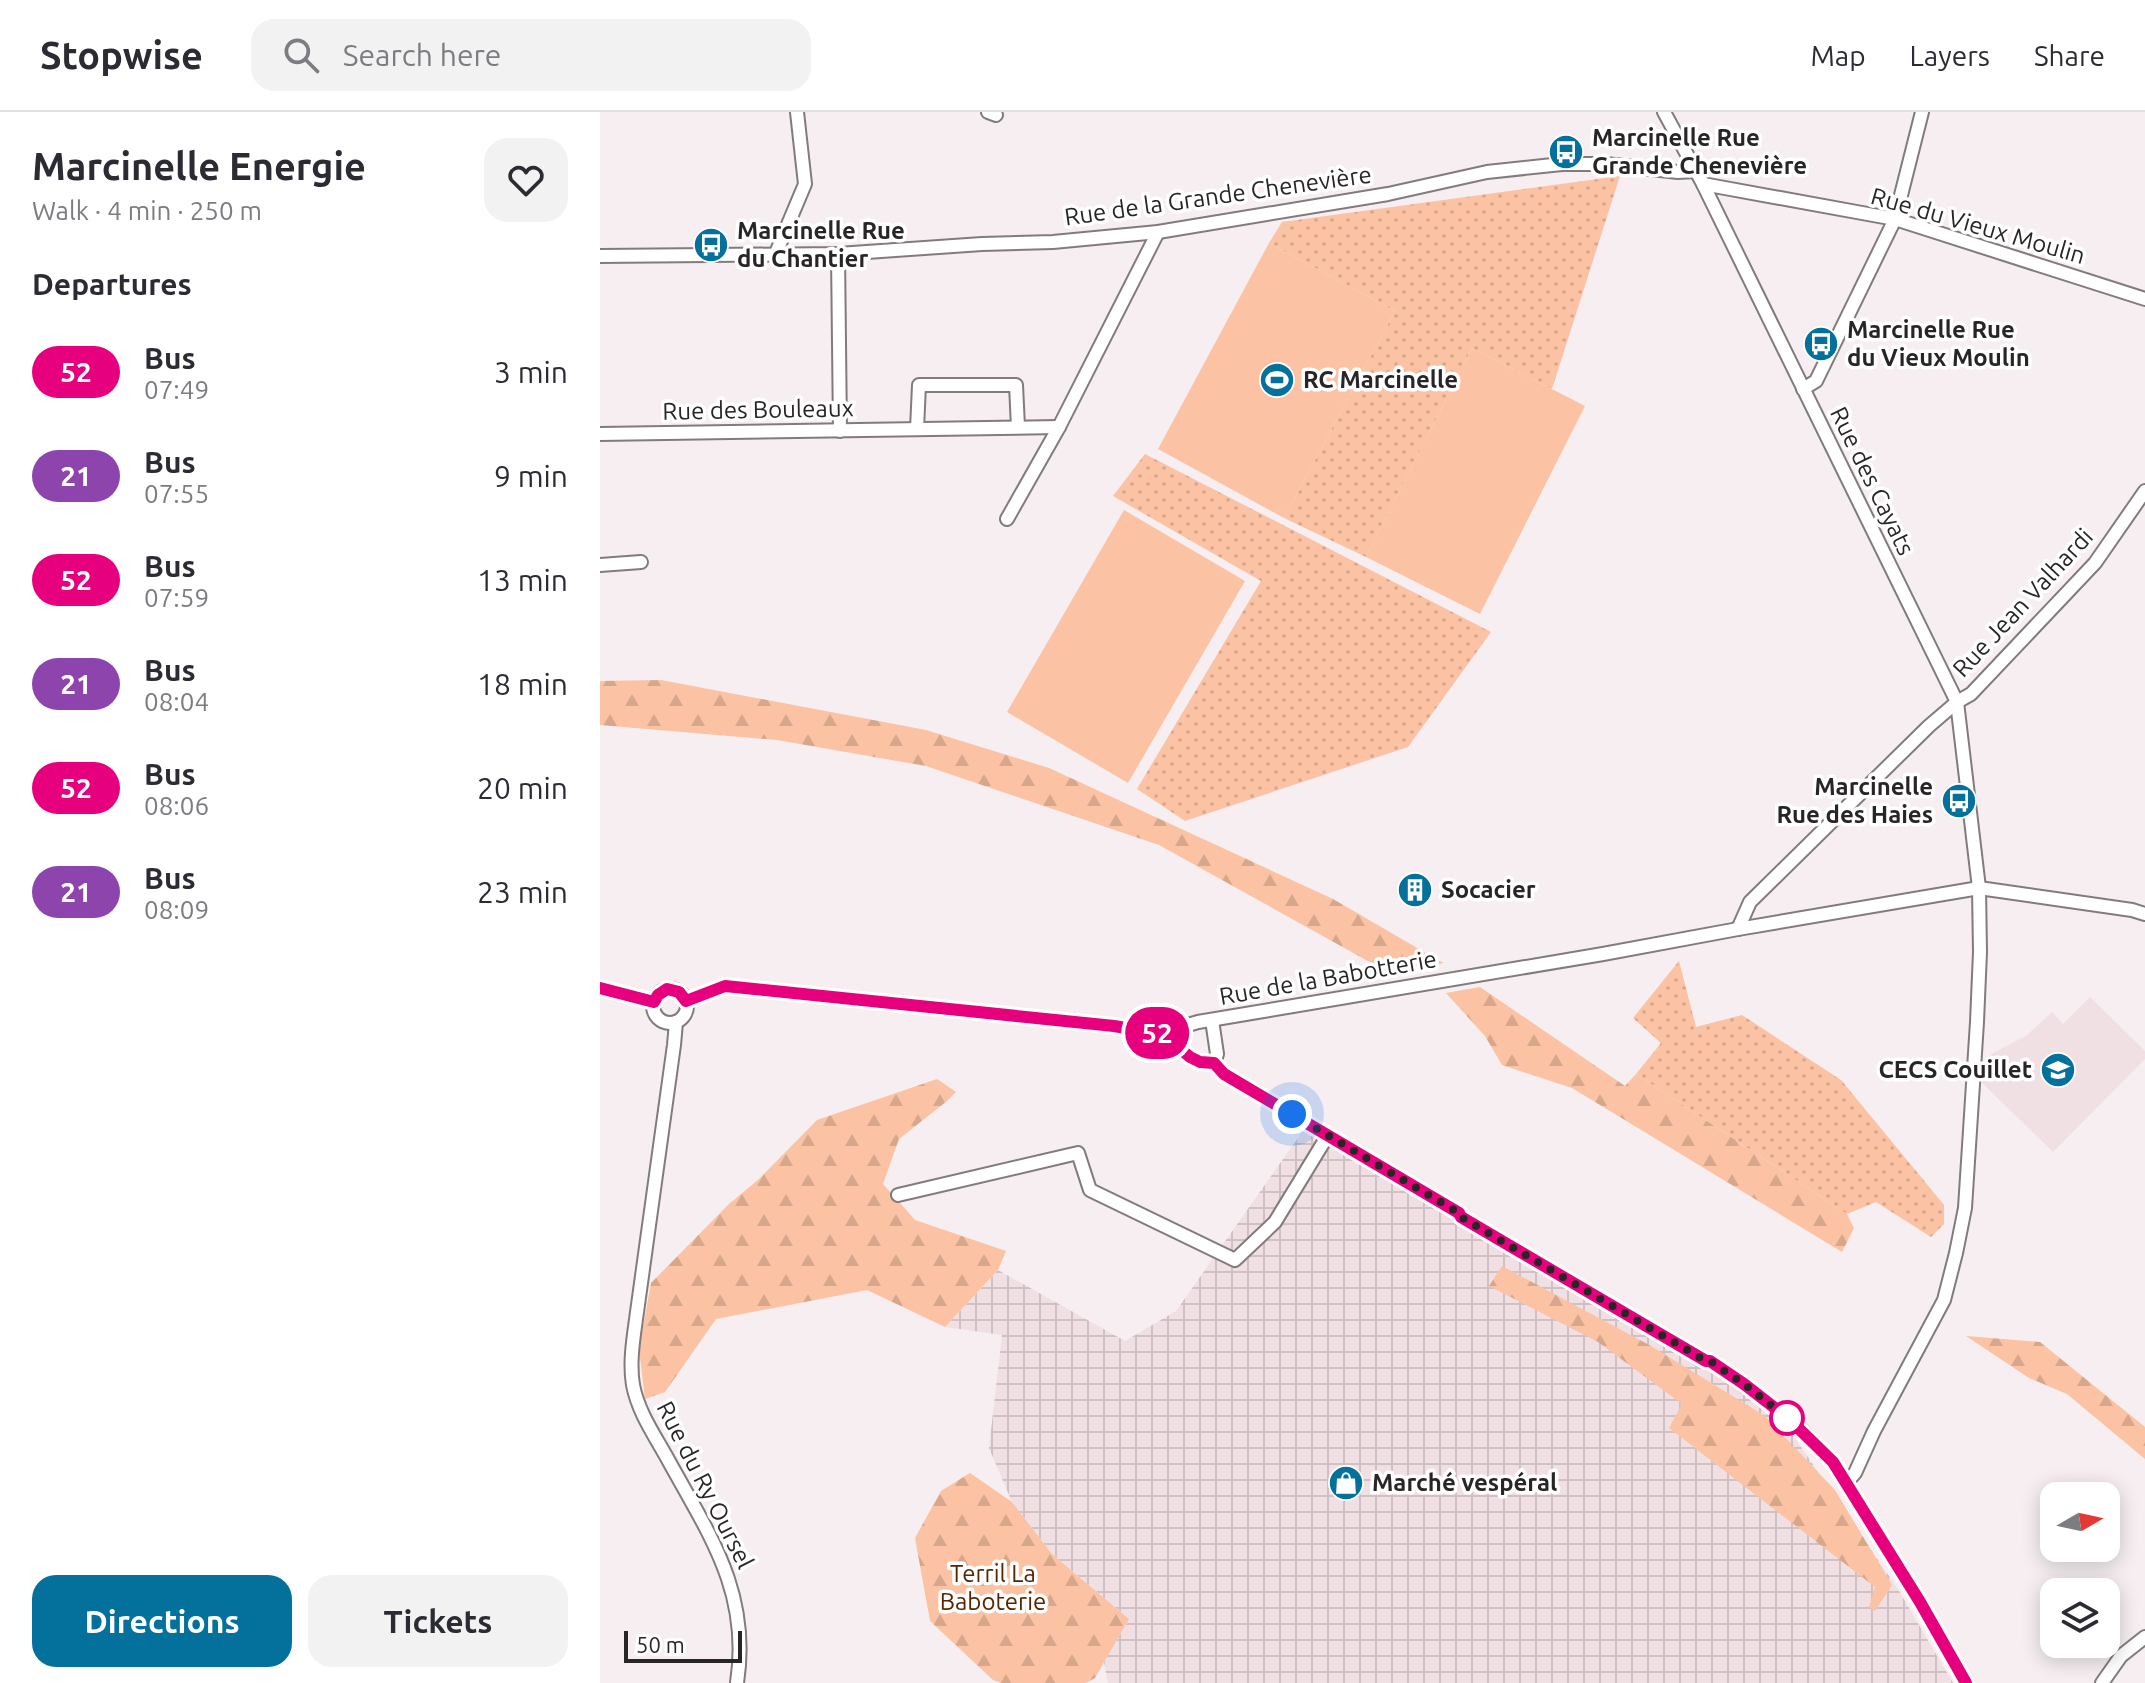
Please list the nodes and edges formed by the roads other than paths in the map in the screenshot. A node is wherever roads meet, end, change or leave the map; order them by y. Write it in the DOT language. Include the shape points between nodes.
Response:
graph roads {
  1 [pos="797,112"];
  2 [pos="1664,112"];
  3 [pos="1922,112"];
  4 [pos="1695,171"];
  5 [pos="1703,184"];
  6 [pos="1895,219"];
  7 [pos="1158,232"];
  8 [pos="776,253"];
  9 [pos="838,254"];
  10 [pos="600,256"];
  11 [pos="2145,299"];
  12 [pos="1803,389"];
  13 [pos="1018,427"];
  14 [pos="1059,427"];
  15 [pos="917,429"];
  16 [pos="840,431"];
  17 [pos="600,434"];
  18 [pos="2145,491"];
  19 [pos="1007,519"];
  20 [pos="641,562"];
  21 [pos="600,565"];
  22 [pos="1957,702"];
  23 [pos="1979,888"];
  24 [pos="2145,914"];
  25 [pos="1738,929"];
  26 [pos="600,988"];
  27 [pos="686,1001"];
  28 [pos="654,1002"];
  29 [pos="1212,1020"];
  30 [pos="676,1022"];
  31 [pos="1167,1035"];
  32 [pos="1214,1063"];
  33 [pos="1328,1135"];
  34 [pos="898,1195"];
  35 [pos="1846,1483"];
  36 [pos="2145,1637"];
  37 [pos="737,1683"];
  38 [pos="1967,1683"];
  39 [pos="2102,1683"];
  1 -- 8 [label="street" via="805,184"];
  2 -- 4 [label="street, Rue des Cayats"];
  3 -- 6 [label="street"];
  4 -- 5 [label="street, Rue des Cayats"];
  4 -- 7 [label="street, Rue de la Grande Chenevière" via="1606,164 1502,170"];
  5 -- 6 [label="street, Rue du Vieux Moulin"];
  5 -- 12 [label="street, Rue des Cayats"];
  6 -- 11 [label="street, Rue du Vieux Moulin"];
  6 -- 12 [label="street" via="1816,381"];
  7 -- 9 [label="street, Rue de la Grande Chenevière"];
  7 -- 14 [label="street"];
  8 -- 9 [label="street, Rue de la Grande Chenevière"];
  8 -- 10 [label="street, Rue de la Grande Chenevière"];
  9 -- 16 [label="street"];
  12 -- 22 [label="street, Rue des Cayats"];
  13 -- 14 [label="street, Rue des Bouleaux"];
  13 -- 15 [label="street, Rue des Bouleaux"];
  13 -- 15 [label="street" via="1016,385 919,385"];
  14 -- 19 [label="street"];
  15 -- 16 [label="street, Rue des Bouleaux"];
  16 -- 17 [label="street, Rue des Bouleaux"];
  18 -- 22 [label="street, Rue Jean Valhardi" via="2095,563 1987,679"];
  20 -- 21 [label="street"];
  22 -- 23 [label="street, Rue des Cayats"];
  22 -- 25 [label="street, Rue Jean Valhardi" via="1750,902"];
  23 -- 24 [label="street, Rue de la Babotterie"];
  23 -- 25 [label="street, Rue de la Babotterie"];
  23 -- 35 [label="street, Rue des Cayats" via="1977,1022 1965,1208 1956,1253 1944,1300"];
  25 -- 29 [label="street, Rue de la Babotterie"];
  26 -- 28 [label="street"];
  27 -- 28 [label="street" via="667,989"];
  27 -- 30 [label="street" via="685,1015"];
  27 -- 31 [label="street, Rue de la Babotterie" via="725,986"];
  28 -- 30 [label="street" via="660,1019"];
  29 -- 31 [label="street, Rue de la Babotterie"];
  29 -- 32 [label="street"];
  30 -- 37 [label="street, Rue du Ry Oursel" via="637,1312 633,1383 640,1410 716,1546 732,1586 740,1628"];
  31 -- 32 [label="street" via="1196,1061"];
  32 -- 33 [label="street"];
  33 -- 34 [label="street" via="1275,1222 1235,1260 1090,1190 1078,1153"];
  33 -- 35 [label="street" via="1720,1367 1802,1430"];
  35 -- 38 [label="street"];
  36 -- 39 [label="street" via="2121,1656"];
}
